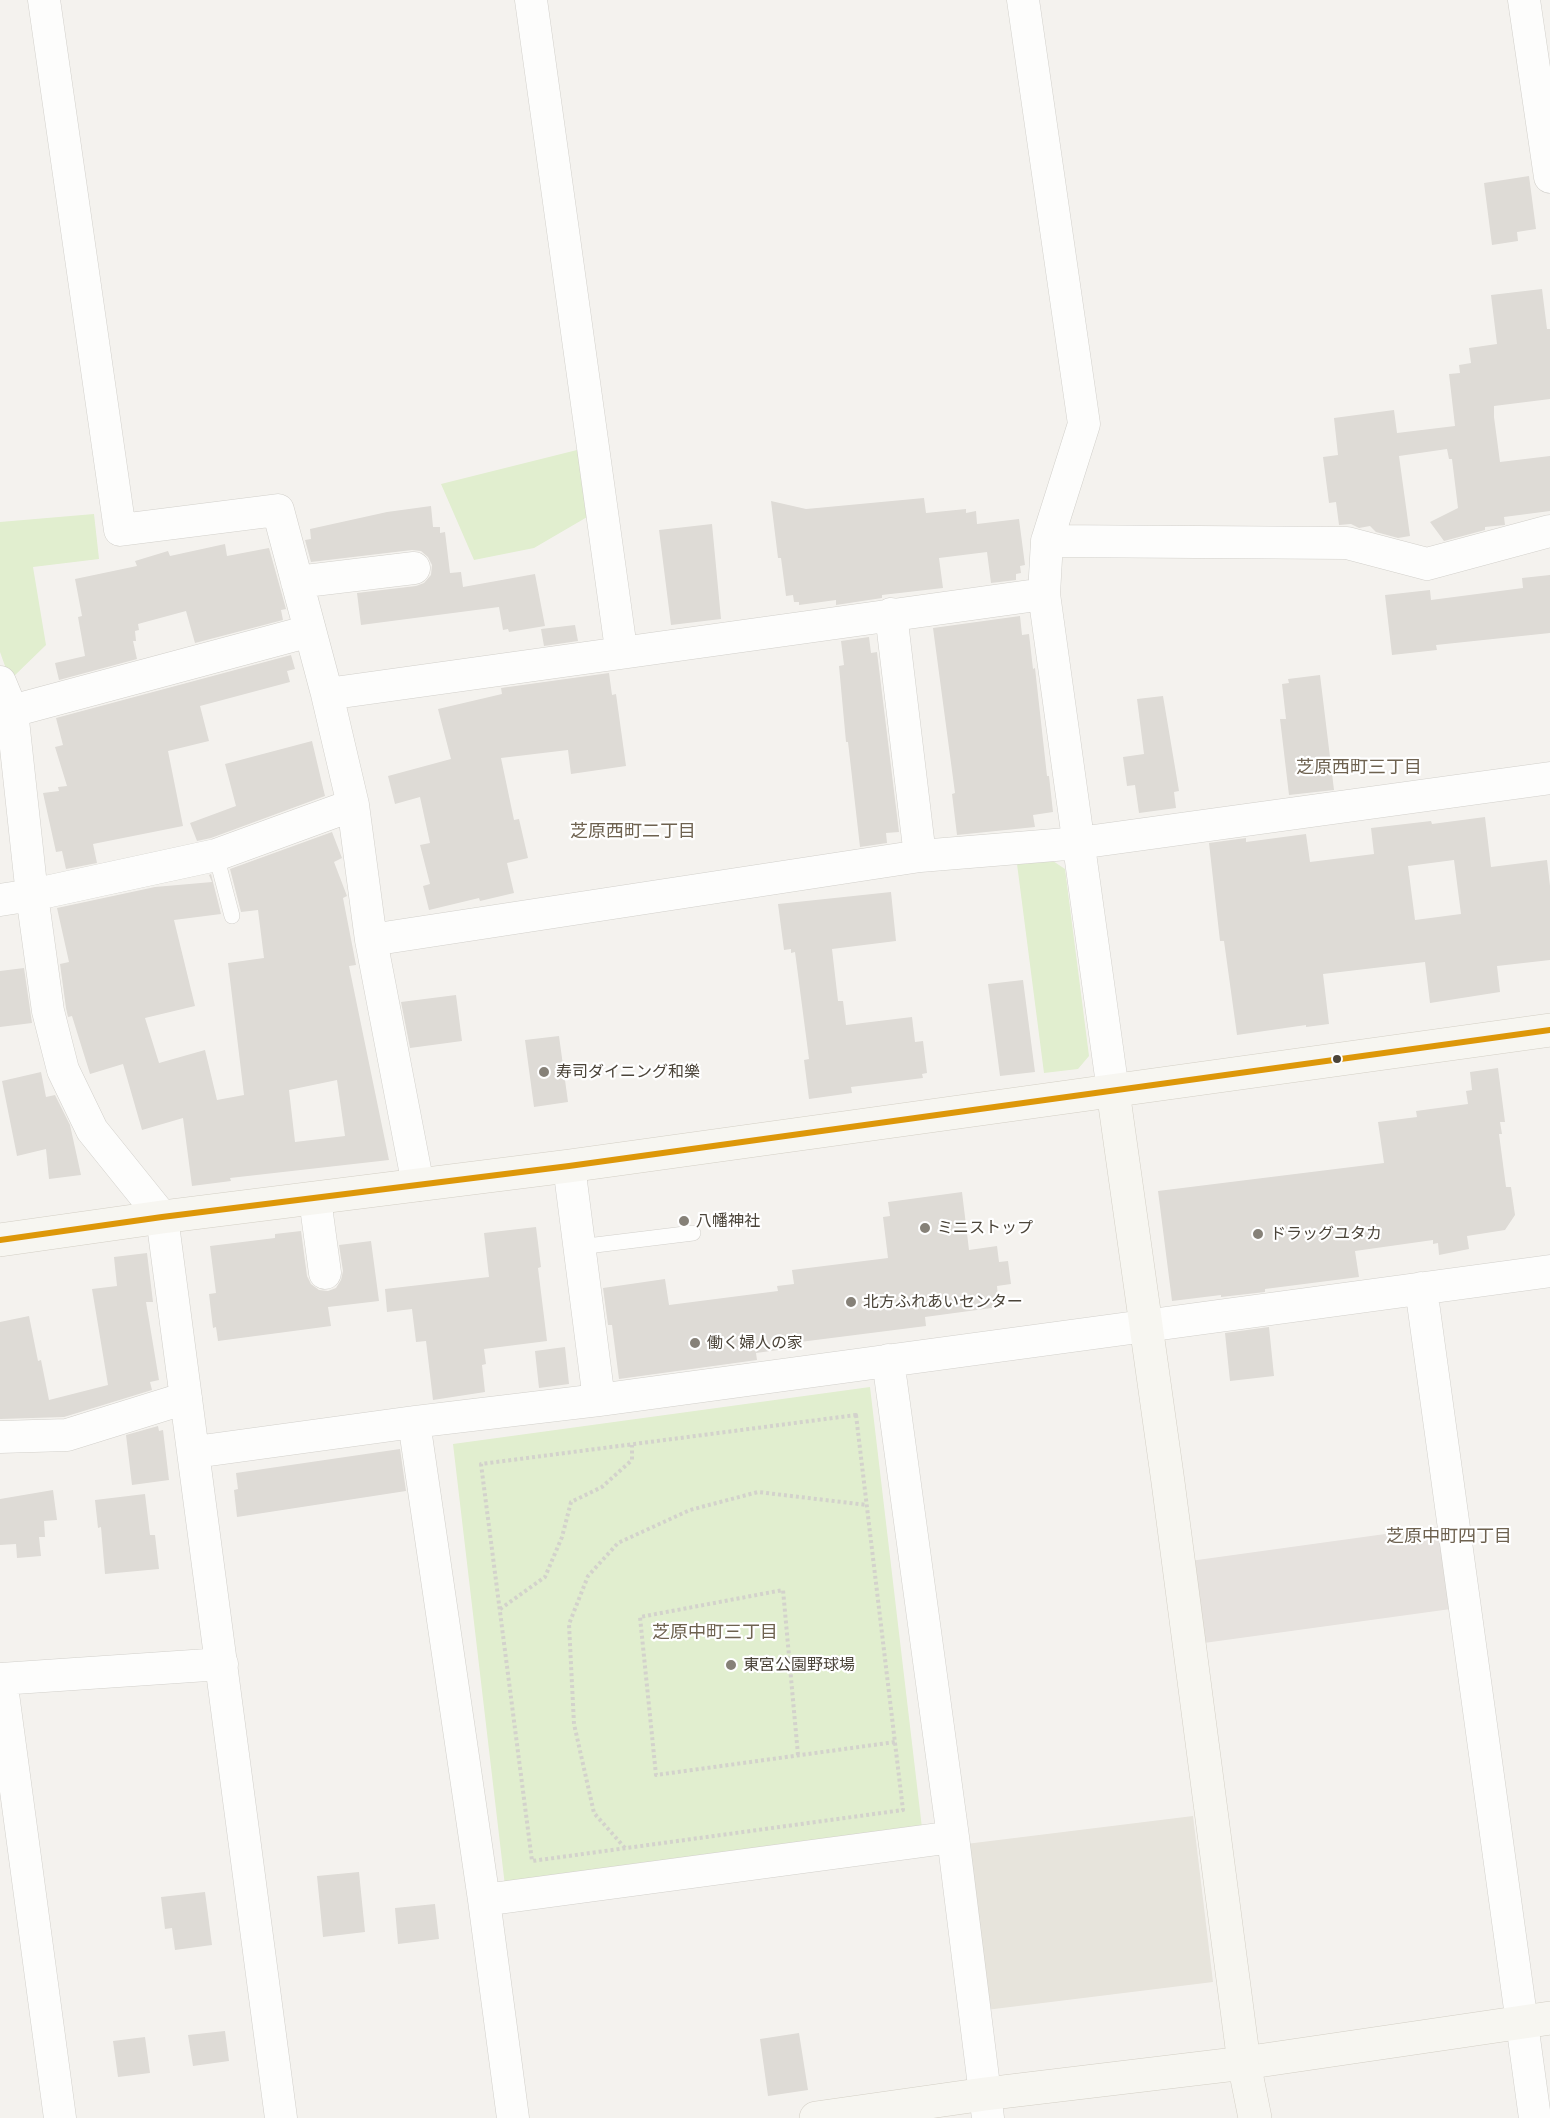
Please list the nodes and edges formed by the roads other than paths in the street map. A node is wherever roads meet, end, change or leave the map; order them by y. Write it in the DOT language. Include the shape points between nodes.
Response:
graph roads {
  1 [pos="44,0"];
  2 [pos="531,0"];
  3 [pos="1023,0"];
  4 [pos="1524,0"];
  5 [pos="1550,177"];
  6 [pos="1550,531"];
  7 [pos="1047,541"];
  8 [pos="414,568"];
  9 [pos="297,582"];
  10 [pos="1044,594"];
  11 [pos="891,614"];
  12 [pos="310,631"];
  13 [pos="620,642"];
  14 [pos="0,682"];
  15 [pos="327,693"];
  16 [pos="12,711"];
  17 [pos="1550,778"];
  18 [pos="353,805"];
  19 [pos="1079,843"];
  20 [pos="216,855"];
  21 [pos="920,856"];
  22 [pos="32,896"];
  23 [pos="0,900"];
  24 [pos="232,916"];
  25 [pos="371,940"];
  26 [pos="1550,1030"];
  27 [pos="1113,1092"];
  28 [pos="569,1166"];
  29 [pos="418,1185"];
  30 [pos="315,1199"];
  31 [pos="162,1217"];
  32 [pos="693,1233"];
  33 [pos="0,1240"];
  34 [pos="579,1247"];
  35 [pos="1550,1271"];
  36 [pos="325,1273"];
  37 [pos="1421,1288"];
  38 [pos="1145,1326"];
  39 [pos="888,1360"];
  40 [pos="186,1398"];
  41 [pos="599,1400"];
  42 [pos="414,1422"];
  43 [pos="0,1437"];
  44 [pos="195,1452"];
  45 [pos="222,1664"];
  46 [pos="0,1679"];
  47 [pos="953,1838"];
  48 [pos="484,1900"];
  49 [pos="1537,2020"];
  50 [pos="1244,2063"];
  51 [pos="987,2106"];
  52 [pos="60,2118"];
  53 [pos="281,2118"];
  54 [pos="513,2118"];
  55 [pos="816,2118"];
  56 [pos="1255,2118"];
  57 [pos="1535,2118"];
  1 -- 9 [label="street" via="120,530 278,510"];
  2 -- 13 [label="street"];
  3 -- 7 [label="street" via="1084,424"];
  4 -- 5 [label="street"];
  6 -- 7 [label="street" via="1427,564 1347,543"];
  7 -- 10 [label="street"];
  8 -- 9 [label="street"];
  9 -- 12 [label="street"];
  10 -- 11 [label="street"];
  10 -- 19 [label="street"];
  11 -- 15 [label="street"];
  11 -- 21 [label="street"];
  12 -- 15 [label="street"];
  12 -- 16 [label="street"];
  14 -- 16 [label="street"];
  15 -- 18 [label="street"];
  16 -- 22 [label="street"];
  17 -- 19 [label="street"];
  18 -- 20 [label="street"];
  18 -- 25 [label="street"];
  19 -- 21 [label="street"];
  19 -- 27 [label="street"];
  20 -- 22 [label="street"];
  20 -- 24 [label="lane"];
  21 -- 25 [label="street"];
  22 -- 23 [label="street"];
  22 -- 31 [label="street" via="48,1011 63,1070 92,1130"];
  25 -- 29 [label="street"];
  26 -- 27 [label="street"];
  27 -- 28 [label="street"];
  27 -- 38 [label="street"];
  28 -- 29 [label="street"];
  28 -- 34 [label="street"];
  29 -- 30 [label="street"];
  30 -- 31 [label="street"];
  30 -- 36 [label="street"];
  31 -- 33 [label="street"];
  31 -- 40 [label="street"];
  32 -- 34 [label="lane"];
  34 -- 41 [label="street"];
  35 -- 37 [label="street"];
  37 -- 38 [label="street"];
  37 -- 49 [label="street"];
  38 -- 39 [label="street"];
  38 -- 50 [label="street"];
  39 -- 41 [label="street"];
  39 -- 47 [label="street"];
  40 -- 43 [label="street" via="67,1436"];
  40 -- 44 [label="street"];
  41 -- 42 [label="street"];
  42 -- 44 [label="street"];
  42 -- 48 [label="street"];
  44 -- 45 [label="street"];
  45 -- 46 [label="street"];
  45 -- 53 [label="street"];
  46 -- 52 [label="street"];
  47 -- 48 [label="street"];
  47 -- 51 [label="street"];
  48 -- 54 [label="street"];
  49 -- 50 [label="street"];
  49 -- 57 [label="street"];
  50 -- 51 [label="street"];
  50 -- 56 [label="street"];
  51 -- 55 [label="street"];
}
